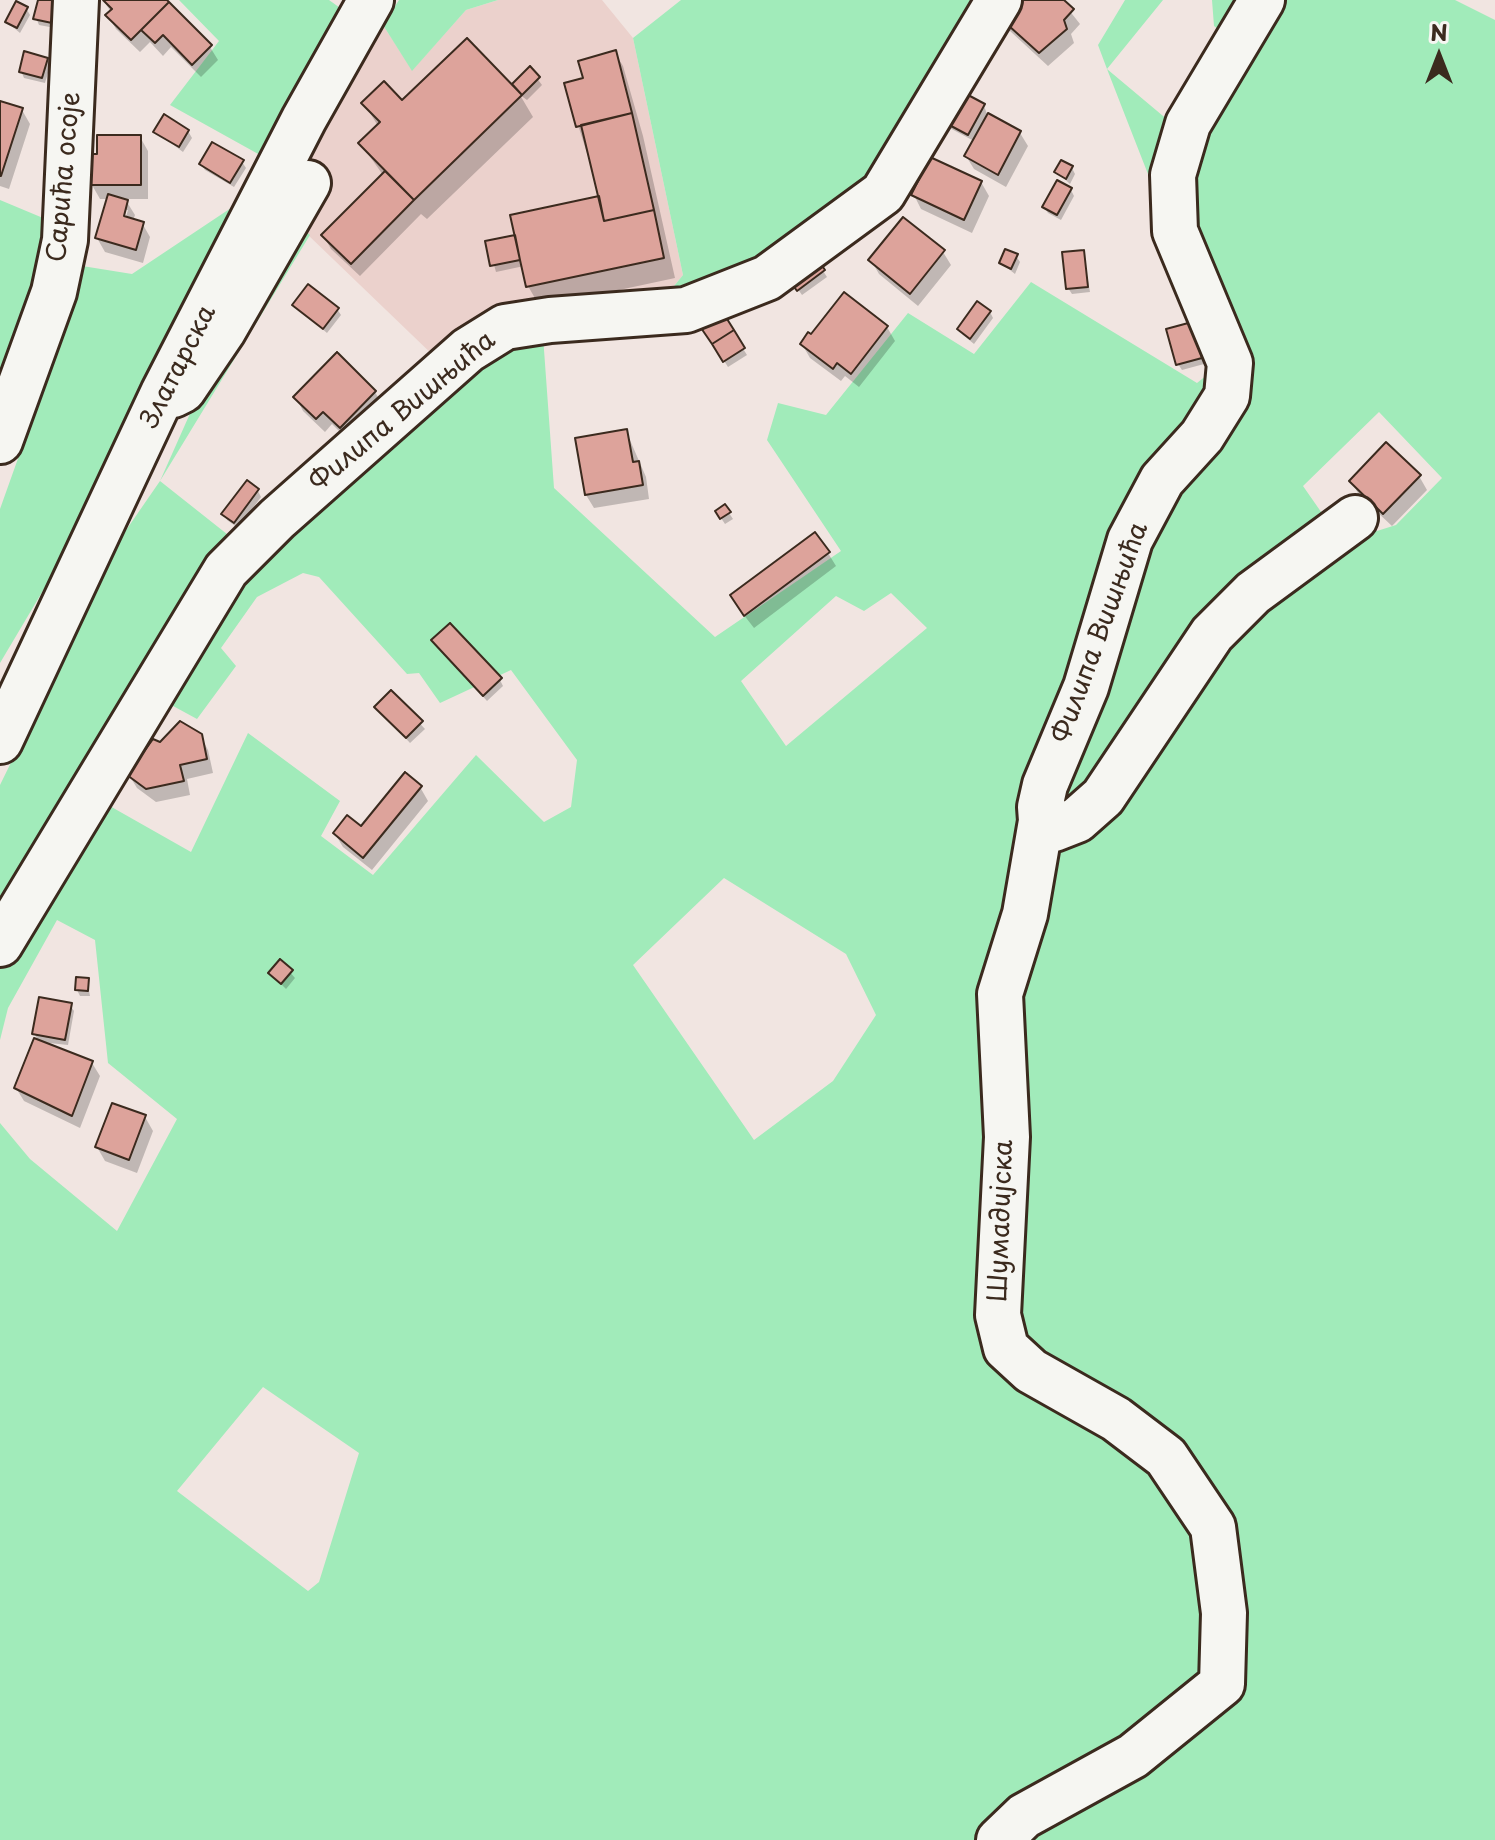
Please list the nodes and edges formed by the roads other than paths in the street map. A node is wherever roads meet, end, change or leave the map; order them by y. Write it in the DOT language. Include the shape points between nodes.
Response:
graph roads {
  1 [pos="76,0"];
  2 [pos="371,0"];
  3 [pos="999,0"];
  4 [pos="1262,0"];
  5 [pos="308,183"];
  6 [pos="163,393"];
  7 [pos="0,441"];
  8 [pos="1355,518"];
  9 [pos="0,741"];
  10 [pos="1041,821"];
  11 [pos="0,944"];
  12 [pos="999,1840"];
  1 -- 7 [label="street, Сарића осоје" via="65,240 54,292"];
  2 -- 6 [label="street, Златарска"];
  3 -- 11 [label="street, Филипа Вишњића" via="883,193 767,278 686,310 505,327 468,350 277,519 226,570"];
  4 -- 10 [label="street, Филипа Вишњића" via="1188,124 1173,175 1175,231 1230,363 1227,396 1202,436 1162,480 1130,540 1086,687 1045,785"];
  5 -- 6 [label="street" via="183,390"];
  6 -- 9 [label="street, Златарска"];
  8 -- 10 [label="street" via="1253,593 1212,634 1103,797 1077,820 1054,829"];
  10 -- 12 [label="street, Шумадијска" via="1025,914 1000,994 1007,1137 998,1315 1006,1348 1031,1371 1116,1419 1166,1457 1213,1527 1224,1613 1222,1684 1133,1756 1024,1816"];
}
